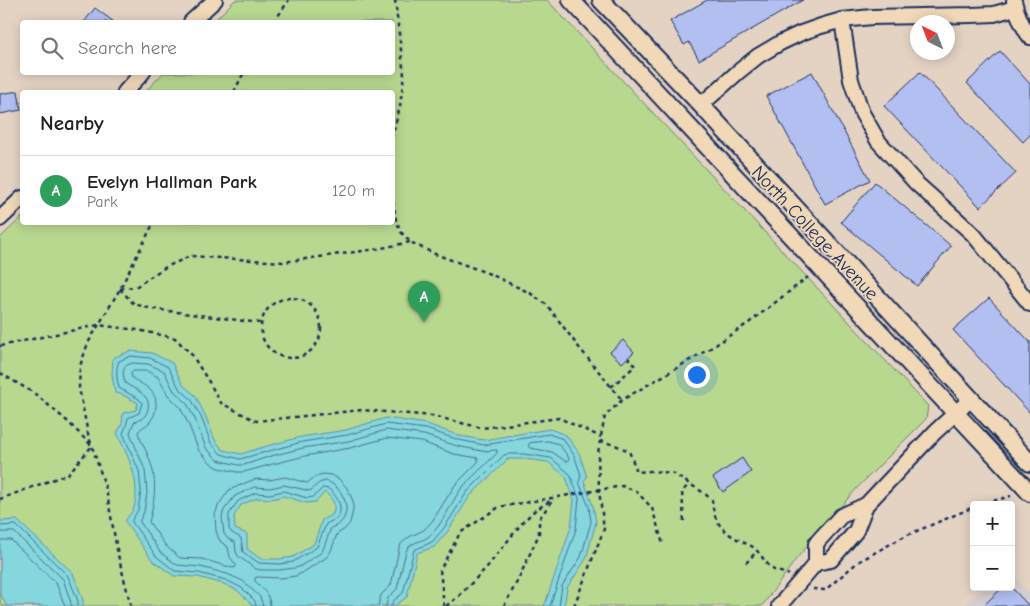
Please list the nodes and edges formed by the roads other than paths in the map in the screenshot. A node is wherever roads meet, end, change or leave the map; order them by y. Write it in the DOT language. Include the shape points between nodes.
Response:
graph roads {
  1 [pos="214,0"];
  2 [pos="571,0"];
  3 [pos="601,0"];
  4 [pos="1014,4"];
  5 [pos="193,20"];
  6 [pos="842,20"];
  7 [pos="1030,37"];
  8 [pos="140,75"];
  9 [pos="127,90"];
  10 [pos="701,105"];
  11 [pos="20,200"];
  12 [pos="0,219"];
  13 [pos="1030,304"];
  14 [pos="971,399"];
  15 [pos="956,413"];
  16 [pos="1030,463"];
  17 [pos="1023,495"];
  18 [pos="866,505"];
  19 [pos="816,563"];
  20 [pos="779,606"];
  1 -- 5 [label="street"];
  2 -- 15 [label="street, North College Avenue"];
  3 -- 10 [label="street, North College Avenue"];
  4 -- 6 [label="street" via="994,14"];
  4 -- 7 [label="street"];
  6 -- 10 [label="street" via="780,43 738,72"];
  6 -- 13 [label="street" via="851,80 862,113 878,141 916,183 973,234"];
  8 -- 9 [label="street"];
  10 -- 14 [label="street, North College Avenue"];
  11 -- 12 [label="street"];
  14 -- 15 [label="street"];
  14 -- 16 [label="street, North College Avenue"];
  15 -- 17 [label="street, North College Avenue"];
  15 -- 18 [label="street"];
  18 -- 19 [label="street" via="856,531 831,560"];
  18 -- 19 [label="street" via="841,516 819,540"];
  19 -- 20 [label="street"];
}
